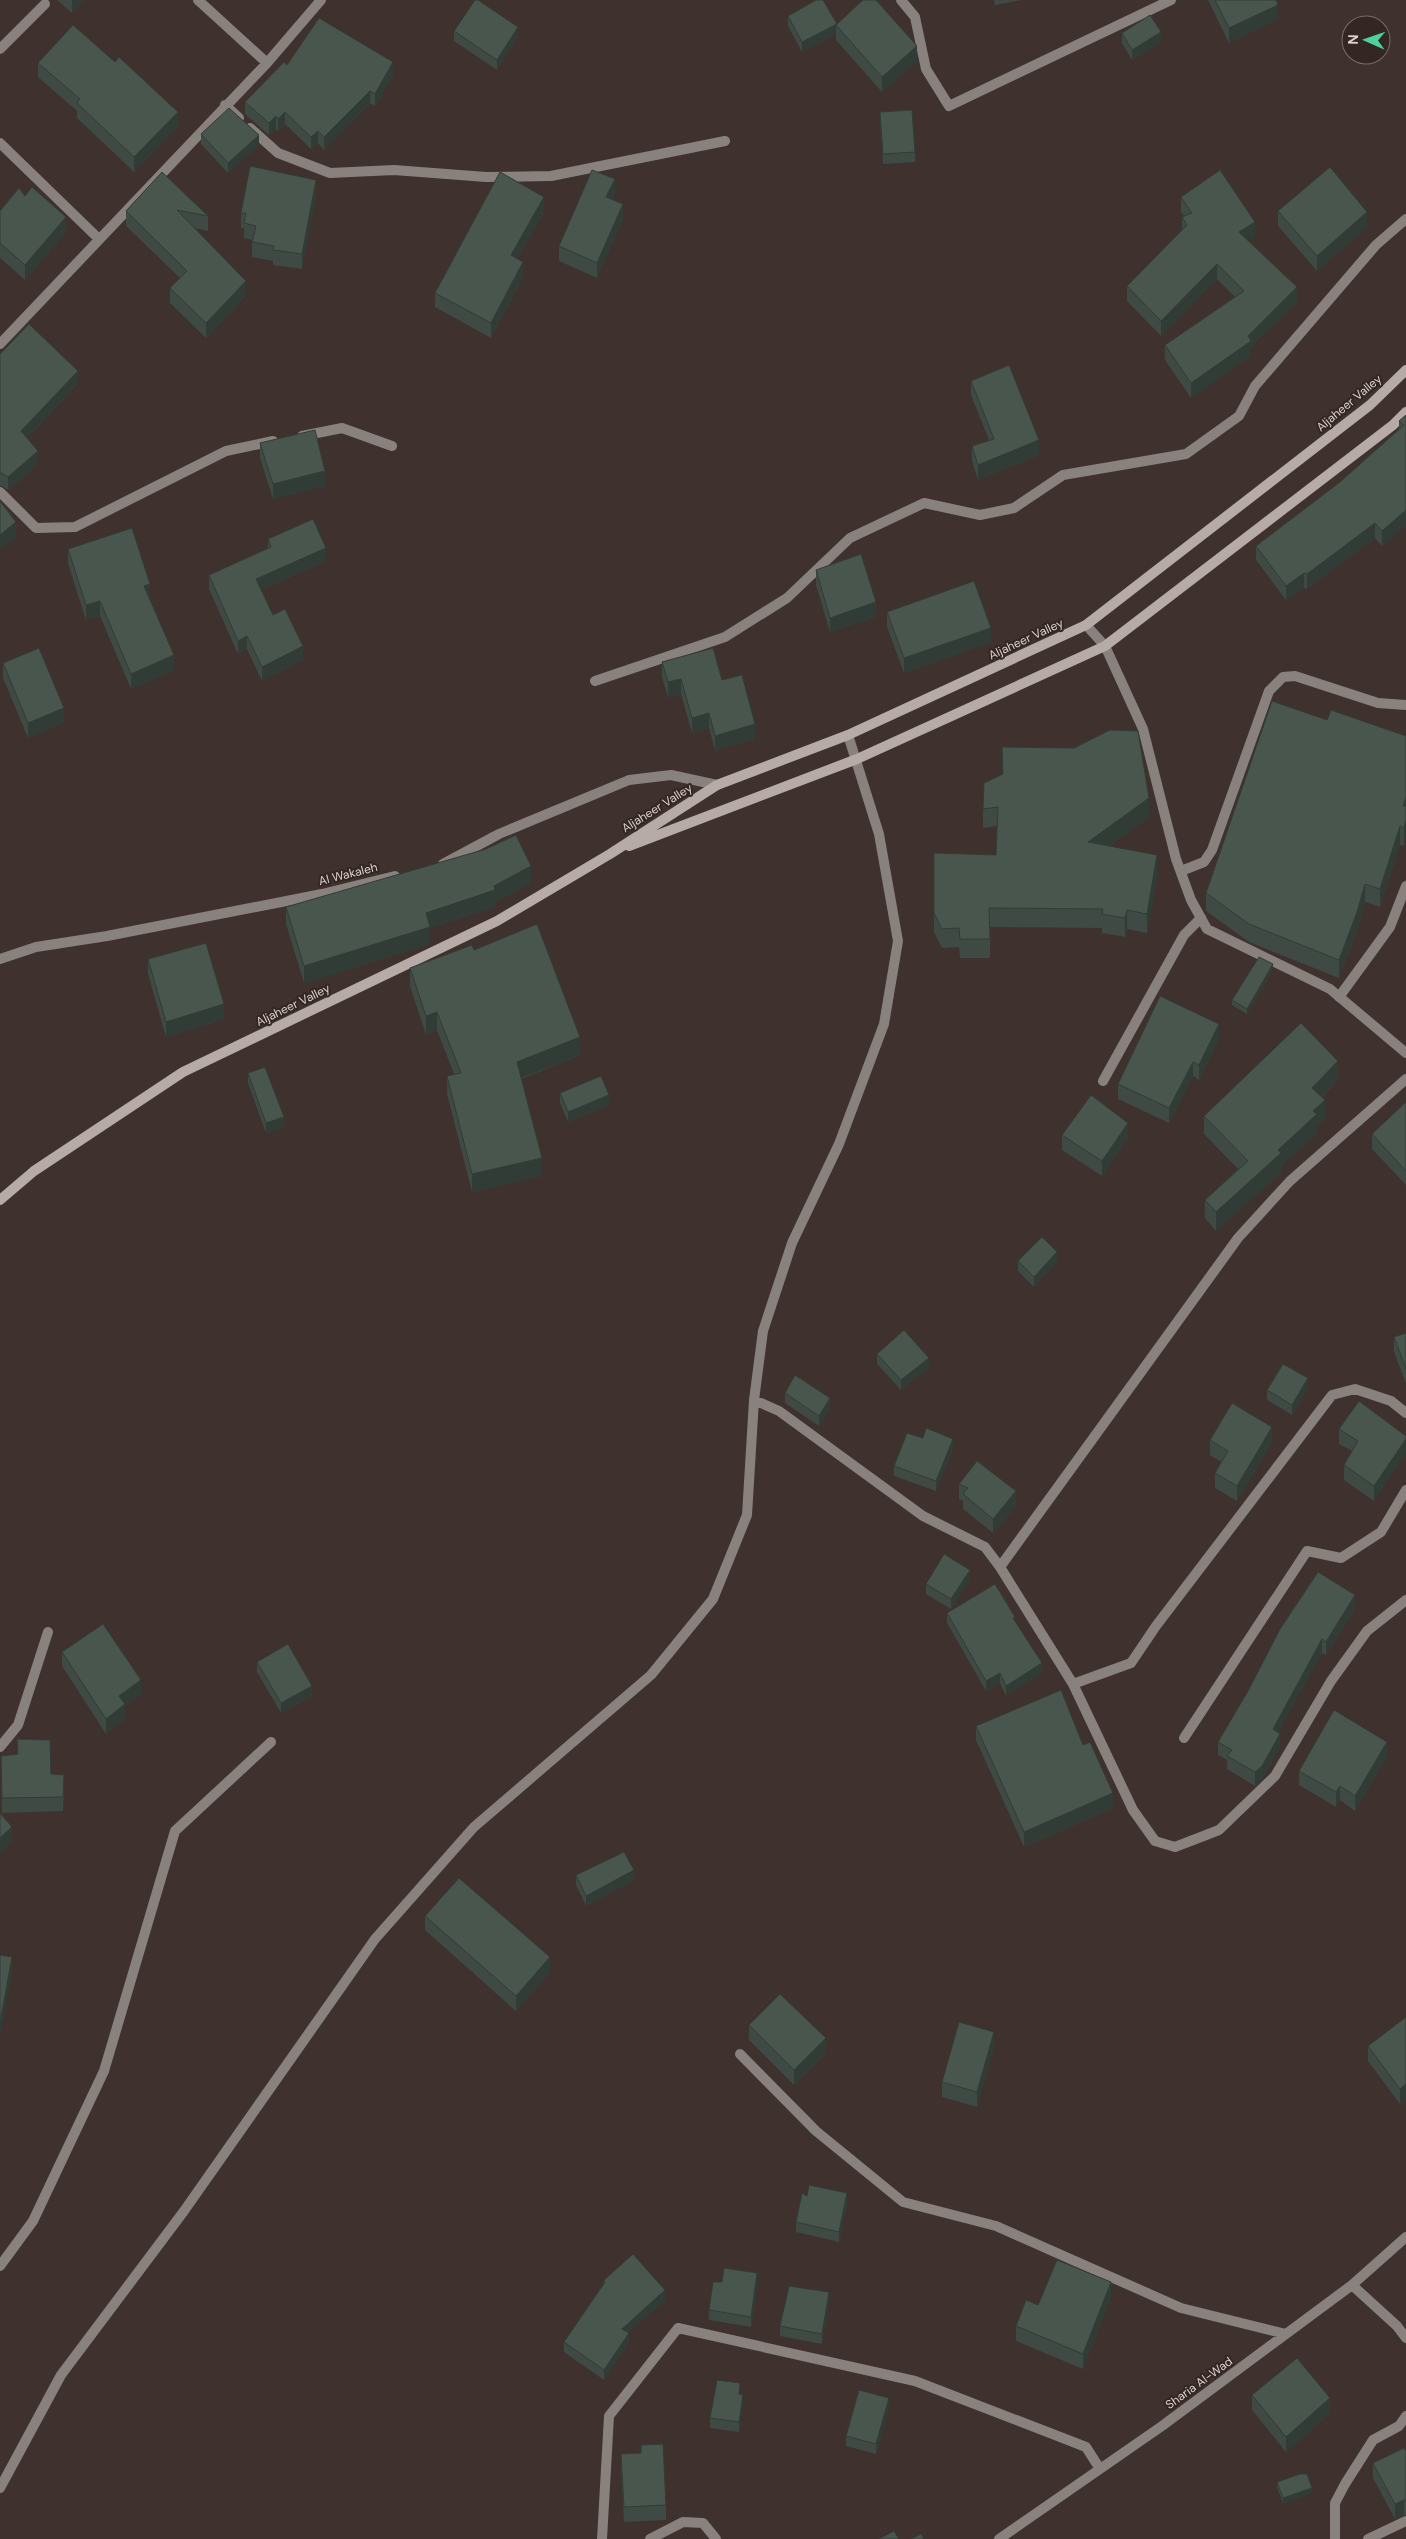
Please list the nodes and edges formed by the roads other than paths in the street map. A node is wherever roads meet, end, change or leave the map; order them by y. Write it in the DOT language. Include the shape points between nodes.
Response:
graph roads {
  1 [pos="198,0"];
  2 [pos="321,0"];
  3 [pos="901,0"];
  4 [pos="1171,0"];
  5 [pos="45,4"];
  6 [pos="0,50"];
  7 [pos="267,62"];
  8 [pos="225,105"];
  9 [pos="725,141"];
  10 [pos="0,143"];
  11 [pos="1406,219"];
  12 [pos="99,239"];
  13 [pos="0,344"];
  14 [pos="1406,370"];
  15 [pos="1406,412"];
  16 [pos="392,446"];
  17 [pos="0,492"];
  18 [pos="1086,625"];
  19 [pos="1105,646"];
  20 [pos="595,681"];
  21 [pos="1406,705"];
  22 [pos="848,735"];
  23 [pos="857,760"];
  24 [pos="717,785"];
  25 [pos="610,854"];
  26 [pos="436,868"];
  27 [pos="1181,871"];
  28 [pos="408,873"];
  29 [pos="1406,886"];
  30 [pos="1201,918"];
  31 [pos="0,959"];
  32 [pos="1339,996"];
  33 [pos="1406,1053"];
  34 [pos="1406,1080"];
  35 [pos="1103,1081"];
  36 [pos="0,1200"];
  37 [pos="754,1400"];
  38 [pos="1406,1413"];
  39 [pos="1406,1490"];
  40 [pos="1000,1567"];
  41 [pos="1406,1600"];
  42 [pos="48,1632"];
  43 [pos="1073,1684"];
  44 [pos="1184,1738"];
  45 [pos="272,1742"];
  46 [pos="0,1747"];
  47 [pos="740,2054"];
  48 [pos="1406,2237"];
  49 [pos="0,2266"];
  50 [pos="1352,2285"];
  51 [pos="1286,2334"];
  52 [pos="1406,2338"];
  53 [pos="1406,2416"];
  54 [pos="1100,2469"];
  55 [pos="0,2488"];
  56 [pos="1406,2520"];
  57 [pos="602,2539"];
  58 [pos="650,2539"];
  59 [pos="716,2539"];
  60 [pos="999,2539"];
  61 [pos="1336,2539"];
  62 [pos="1368,2539"];
  1 -- 7 [label="street"];
  2 -- 7 [label="street"];
  3 -- 4 [label="street" via="914,16 926,70 949,106"];
  5 -- 6 [label="street"];
  7 -- 8 [label="street"];
  8 -- 9 [label="street" via="278,153 330,173 394,170 486,177 551,176"];
  8 -- 12 [label="street"];
  10 -- 12 [label="street"];
  11 -- 20 [label="street" via="1376,245 1262,378 1239,416 1186,454 1064,475 1014,508 980,515 924,503 850,538 787,598 725,637"];
  12 -- 13 [label="street"];
  14 -- 18 [label="street, Aljaheer Valley" via="1370,405"];
  15 -- 19 [label="street, Aljaheer Valley"];
  16 -- 17 [label="street" via="342,428 226,450 75,527 36,528"];
  18 -- 19 [label="street"];
  18 -- 22 [label="street, Aljaheer Valley"];
  19 -- 23 [label="street, Aljaheer Valley"];
  19 -- 27 [label="street" via="1142,729"];
  21 -- 27 [label="street" via="1378,703 1295,676 1283,676 1269,691 1212,850 1204,862"];
  22 -- 23 [label="street"];
  22 -- 24 [label="street, Aljaheer Valley"];
  23 -- 25 [label="street, Aljaheer Valley"];
  23 -- 37 [label="street" via="879,834 898,941 884,1024 839,1144 792,1243 763,1331"];
  24 -- 25 [label="street, Aljaheer Valley"];
  24 -- 26 [label="street" via="671,775 629,780 499,834"];
  25 -- 36 [label="street, Aljaheer Valley" via="497,920 183,1072 34,1171"];
  27 -- 30 [label="street"];
  28 -- 31 [label="street, Al Wakaleh" via="322,894 36,947"];
  29 -- 32 [label="street" via="1390,927"];
  30 -- 32 [label="street" via="1207,929"];
  30 -- 35 [label="street" via="1184,934"];
  32 -- 33 [label="street"];
  34 -- 40 [label="street" via="1290,1181 1238,1238"];
  37 -- 40 [label="street" via="779,1412 922,1516 985,1547"];
  37 -- 55 [label="street" via="747,1515 713,1598 651,1675 474,1827 375,1939 184,2211 61,2376"];
  38 -- 43 [label="street" via="1391,1401 1355,1389 1332,1395 1156,1626 1131,1664"];
  39 -- 44 [label="street" via="1381,1532 1341,1558 1307,1551"];
  40 -- 43 [label="street"];
  41 -- 43 [label="street" via="1367,1631 1331,1682 1275,1776 1219,1830 1175,1848 1154,1841 1133,1810"];
  42 -- 46 [label="street" via="18,1725"];
  45 -- 49 [label="street" via="175,1831 104,2072 34,2221"];
  47 -- 51 [label="street" via="816,2131 903,2202 996,2226 1180,2308"];
  48 -- 50 [label="street, Sharia Al-Wad"];
  50 -- 51 [label="street, Sharia Al-Wad"];
  50 -- 52 [label="street"];
  51 -- 54 [label="street, Sharia Al-Wad"];
  53 -- 61 [label="street" via="1399,2426 1373,2440 1345,2484 1335,2503"];
  54 -- 57 [label="street" via="1086,2447 915,2381 678,2328 610,2416"];
  54 -- 60 [label="street, Sharia Al-Wad"];
  56 -- 62 [label="street"];
  58 -- 59 [label="street" via="683,2522 703,2523"];
}
